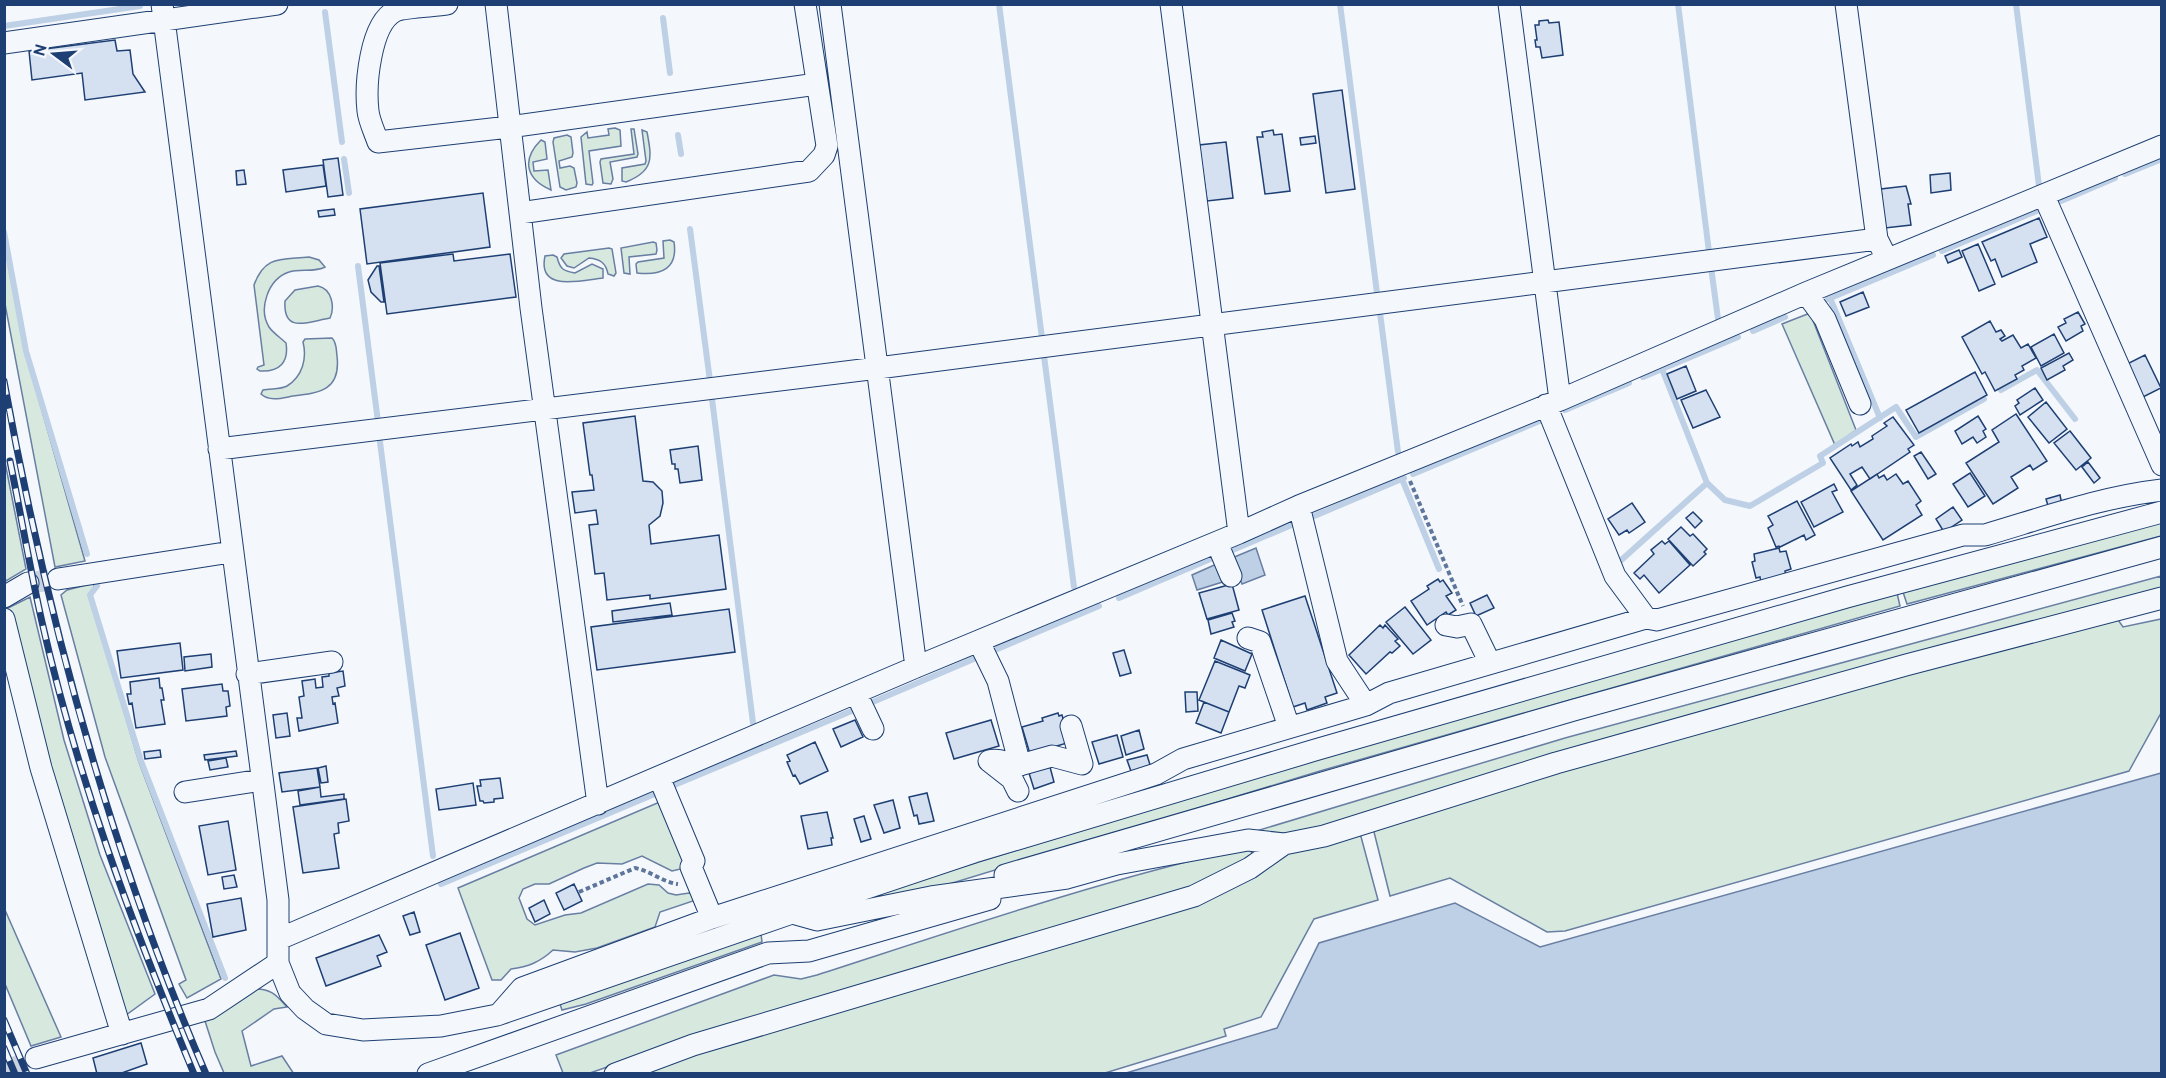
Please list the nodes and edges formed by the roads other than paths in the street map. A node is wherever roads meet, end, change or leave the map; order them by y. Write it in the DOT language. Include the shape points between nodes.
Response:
graph roads {
  1 [pos="277,4"];
  2 [pos="447,4"];
  3 [pos="496,4"];
  4 [pos="805,4"];
  5 [pos="830,4"];
  6 [pos="1171,4"];
  7 [pos="1509,4"];
  8 [pos="1846,4"];
  9 [pos="163,12"];
  10 [pos="4,43"];
  11 [pos="817,84"];
  12 [pos="509,127"];
  13 [pos="2162,146"];
  14 [pos="2044,196"];
  15 [pos="520,213"];
  16 [pos="1877,239"];
  17 [pos="1887,260"];
  18 [pos="1545,282"];
  19 [pos="1806,293"];
  20 [pos="1211,325"];
  21 [pos="878,368"];
  22 [pos="1553,403"];
  23 [pos="1860,404"];
  24 [pos="545,409"];
  25 [pos="219,449"];
  26 [pos="2162,465"];
  27 [pos="2162,476"];
  28 [pos="2162,490"];
  29 [pos="2111,499"];
  30 [pos="1299,506"];
  31 [pos="2162,512"];
  32 [pos="1239,533"];
  33 [pos="1217,543"];
  34 [pos="2162,548"];
  35 [pos="231,552"];
  36 [pos="1231,576"];
  37 [pos="58,579"];
  38 [pos="28,583"];
  39 [pos="4,597"];
  40 [pos="2162,598"];
  41 [pos="1646,618"];
  42 [pos="4,619"];
  43 [pos="1446,625"];
  44 [pos="1248,638"];
  45 [pos="979,642"];
  46 [pos="332,662"];
  47 [pos="1490,663"];
  48 [pos="916,668"];
  49 [pos="248,674"];
  50 [pos="856,693"];
  51 [pos="1366,705"];
  52 [pos="1071,726"];
  53 [pos="1289,727"];
  54 [pos="873,729"];
  55 [pos="1020,765"];
  56 [pos="659,777"];
  57 [pos="262,780"];
  58 [pos="1018,791"];
  59 [pos="185,792"];
  60 [pos="598,804"];
  61 [pos="1284,844"];
  62 [pos="1067,878"];
  63 [pos="931,897"];
  64 [pos="792,913"];
  65 [pos="712,918"];
  66 [pos="279,939"];
  67 [pos="278,963"];
  68 [pos="498,1015"];
  69 [pos="122,1034"];
  70 [pos="36,1059"];
  71 [pos="428,1074"];
  72 [pos="615,1074"];
  1 -- 9 [label="street"];
  2 -- 12 [label="street" via="396,10 380,25 373,48 368,102 378,142"];
  3 -- 12 [label="street"];
  4 -- 11 [label="street"];
  5 -- 21 [label="street"];
  6 -- 20 [label="street"];
  7 -- 18 [label="street"];
  8 -- 16 [label="street"];
  9 -- 10 [label="street"];
  9 -- 25 [label="street"];
  11 -- 12 [label="street"];
  11 -- 15 [label="street" via="827,146 824,155 808,171"];
  12 -- 15 [label="street"];
  13 -- 14 [label="street"];
  14 -- 17 [label="street"];
  14 -- 26 [label="street"];
  15 -- 24 [label="street"];
  16 -- 17 [label="street"];
  16 -- 18 [label="street"];
  17 -- 19 [label="street"];
  18 -- 20 [label="street"];
  18 -- 22 [label="street"];
  19 -- 22 [label="street"];
  19 -- 23 [label="street" via="1825,319"];
  20 -- 21 [label="street"];
  20 -- 32 [label="street"];
  21 -- 24 [label="street"];
  21 -- 48 [label="street"];
  22 -- 30 [label="street"];
  22 -- 41 [label="street" via="1615,576"];
  24 -- 25 [label="street"];
  24 -- 60 [label="street"];
  25 -- 35 [label="street"];
  27 -- 29 [label="street" via="2130,484"];
  28 -- 29 [label="street"];
  29 -- 41 [label="street" via="1985,535 1963,535 1657,620"];
  30 -- 32 [label="street"];
  30 -- 51 [label="street" via="1337,661"];
  31 -- 64 [label="street" via="1836,600 1326,746 974,852"];
  32 -- 33 [label="street"];
  33 -- 36 [label="street"];
  33 -- 45 [label="street"];
  34 -- 63 [label="street" via="1574,710"];
  35 -- 37 [label="street"];
  35 -- 49 [label="street"];
  38 -- 39 [label="street"];
  40 -- 61 [label="street" via="1612,747 1323,836"];
  41 -- 47 [label="street"];
  42 -- 69 [label="street" via="40,768"];
  43 -- 47 [label="street" via="1471,624"];
  44 -- 53 [label="street" via="1260,642"];
  45 -- 48 [label="street"];
  45 -- 55 [label="street" via="998,681"];
  46 -- 49 [label="street"];
  47 -- 51 [label="street" via="1389,693"];
  48 -- 50 [label="street"];
  49 -- 57 [label="street"];
  50 -- 54 [label="street"];
  50 -- 56 [label="street"];
  51 -- 53 [label="street"];
  52 -- 55 [label="street" via="1082,764 1052,756"];
  53 -- 65 [label="street"];
  55 -- 58 [label="street" via="989,761 1012,779"];
  56 -- 60 [label="street"];
  56 -- 65 [label="street"];
  57 -- 59 [label="street"];
  57 -- 66 [label="street" via="278,900"];
  60 -- 66 [label="street"];
  61 -- 62 [label="street" via="1248,840 1117,864"];
  61 -- 72 [label="street" via="1250,868 1194,896 693,1045"];
  62 -- 63 [label="street"];
  62 -- 71 [label="street" via="809,951 768,953"];
  63 -- 64 [label="street" via="817,920"];
  64 -- 68 [label="street"];
  65 -- 68 [label="street" via="522,988"];
  66 -- 67 [label="street"];
  67 -- 68 [label="street" via="290,993 326,1023 363,1030 441,1026"];
  67 -- 69 [label="street" via="209,1009"];
  69 -- 70 [label="street"];
}
